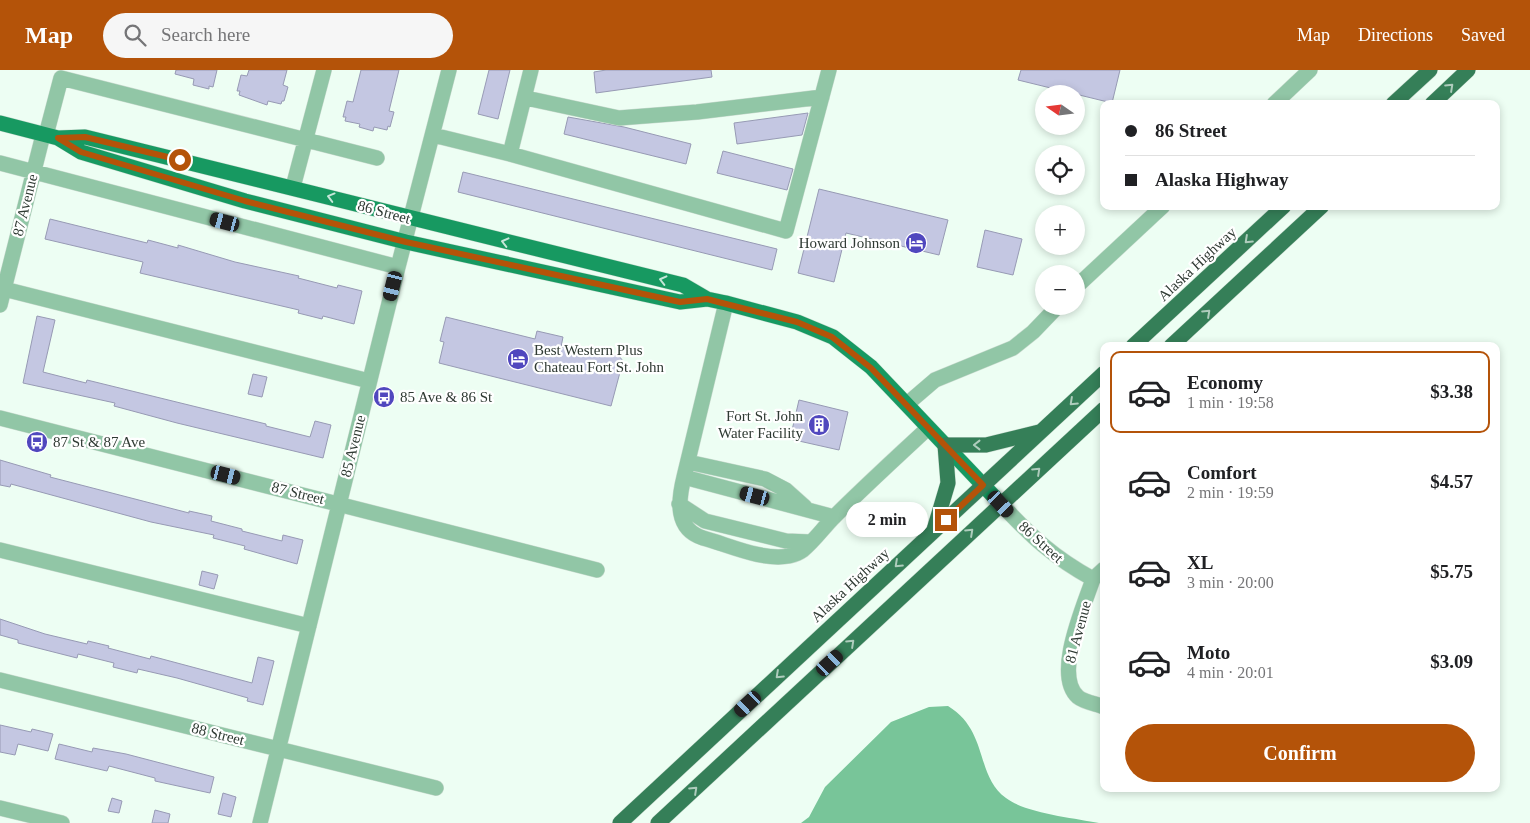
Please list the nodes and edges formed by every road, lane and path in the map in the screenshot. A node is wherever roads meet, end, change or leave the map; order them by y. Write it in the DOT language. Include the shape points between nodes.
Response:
graph roads {
  1 [pos="324,70"];
  2 [pos="449,70"];
  3 [pos="531,70"];
  4 [pos="829,70"];
  5 [pos="1310,70"];
  6 [pos="1430,70"];
  7 [pos="1468,70"];
  8 [pos="62,74"];
  9 [pos="822,97"];
  10 [pos="526,98"];
  11 [pos="1278,100"];
  12 [pos="1397,100"];
  13 [pos="1436,100"];
  14 [pos="0,123"];
  15 [pos="433,135"];
  16 [pos="49,136"];
  17 [pos="306,140"];
  18 [pos="510,154"];
  19 [pos="378,158"];
  20 [pos="0,163"];
  21 [pos="33,171"];
  22 [pos="293,187"];
  23 [pos="1160,210"];
  24 [pos="1280,210"];
  25 [pos="1318,210"];
  26 [pos="412,219"];
  27 [pos="406,242"];
  28 [pos="398,267"];
  29 [pos="1085,279"];
  30 [pos="2,288"];
  31 [pos="707,299"];
  32 [pos="726,304"];
  33 [pos="0,305"];
  34 [pos="1049,315"];
  35 [pos="1137,342"];
  36 [pos="1175,342"];
  37 [pos="1100,377"];
  38 [pos="370,381"];
  39 [pos="907,404"];
  40 [pos="1100,413"];
  41 [pos="0,418"];
  42 [pos="928,428"];
  43 [pos="1042,431"];
  44 [pos="945,445"];
  45 [pos="688,462"];
  46 [pos="684,478"];
  47 [pos="983,485"];
  48 [pos="339,503"];
  49 [pos="1001,504"];
  50 [pos="808,510"];
  51 [pos="834,517"];
  52 [pos="934,531"];
  53 [pos="0,550"];
  54 [pos="596,570"];
  55 [pos="1098,574"];
  56 [pos="308,626"];
  57 [pos="0,680"];
  58 [pos="1100,706"];
  59 [pos="278,749"];
  60 [pos="436,788"];
  61 [pos="0,808"];
  62 [pos="62,823"];
  63 [pos="260,823"];
  64 [pos="620,823"];
  65 [pos="658,823"];
  1 -- 17 [label="street"];
  2 -- 15 [label="street, 85 Avenue"];
  3 -- 10 [label="street"];
  4 -- 9 [label="street"];
  5 -- 11 [label="street"];
  6 -- 12 [label="highway"];
  13 -- 7 [label="highway, one-way"];
  8 -- 16 [label="street, 87 Avenue"];
  8 -- 17 [label="street"];
  9 -- 10 [label="street" via="619,118"];
  9 -- 18 [label="street" via="786,231"];
  10 -- 18 [label="street"];
  14 -- 16 [label="main road, 86 Street"];
  15 -- 18 [label="street"];
  15 -- 26 [label="street, 85 Avenue"];
  16 -- 21 [label="street, 87 Avenue"];
  16 -- 22 [label="main road, 86 Street" via="85,137"];
  16 -- 27 [label="main road, 86 Street" via="81,152 245,201"];
  17 -- 19 [label="street"];
  17 -- 22 [label="street"];
  20 -- 21 [label="street"];
  21 -- 28 [label="street"];
  21 -- 30 [label="street, 87 Avenue"];
  26 -- 22 [label="main road, 86 Street, one-way"];
  23 -- 29 [label="street"];
  24 -- 35 [label="highway, Alaska Highway, one-way"];
  36 -- 25 [label="highway, one-way"];
  26 -- 27 [label="street, 85 Avenue"];
  31 -- 26 [label="main road, 86 Street, one-way" via="683,285"];
  27 -- 28 [label="street, 85 Avenue"];
  27 -- 31 [label="main road, 86 Street" via="680,302"];
  28 -- 38 [label="street, 85 Avenue"];
  30 -- 33 [label="street, 87 Avenue"];
  30 -- 38 [label="street"];
  31 -- 32 [label="main road, 86 Street"];
  32 -- 39 [label="main road, 86 Street" via="797,322 832,337 856,354"];
  32 -- 45 [label="street"];
  34 -- 39 [label="street" via="1013,348 935,380"];
  37 -- 43 [label="highway, Alaska Highway, one-way"];
  38 -- 48 [label="street, 85 Avenue"];
  39 -- 42 [label="main road, 86 Street"];
  49 -- 40 [label="highway, one-way"];
  41 -- 48 [label="street, 87 Street"];
  42 -- 44 [label="main road, 86 Street"];
  42 -- 51 [label="street"];
  43 -- 44 [label="highway, one-way" via="986,445"];
  43 -- 47 [label="highway, Alaska Highway"];
  44 -- 47 [label="main road, 86 Street"];
  44 -- 52 [label="highway" via="948,483"];
  45 -- 46 [label="street"];
  45 -- 50 [label="street" via="765,479 786,490"];
  46 -- 50 [label="street"];
  46 -- 51 [label="street" via="679,504 681,520 690,531 757,554 792,556 802,551"];
  47 -- 49 [label="main road, 86 Street"];
  47 -- 52 [label="highway, Alaska Highway"];
  48 -- 54 [label="street, 87 Street"];
  48 -- 56 [label="street, 85 Avenue"];
  49 -- 55 [label="street, 86 Street" via="1036,542 1063,563"];
  65 -- 49 [label="highway, one-way"];
  50 -- 51 [label="street"];
  52 -- 64 [label="highway, Alaska Highway, one-way"];
  53 -- 56 [label="street"];
  55 -- 58 [label="street, 81 Avenue" via="1067,666 1069,683 1078,698"];
  56 -- 59 [label="street, 85 Avenue"];
  57 -- 59 [label="street, 88 Street"];
  59 -- 60 [label="street, 88 Street"];
  59 -- 63 [label="street, 85 Avenue"];
  61 -- 62 [label="street"];
}
